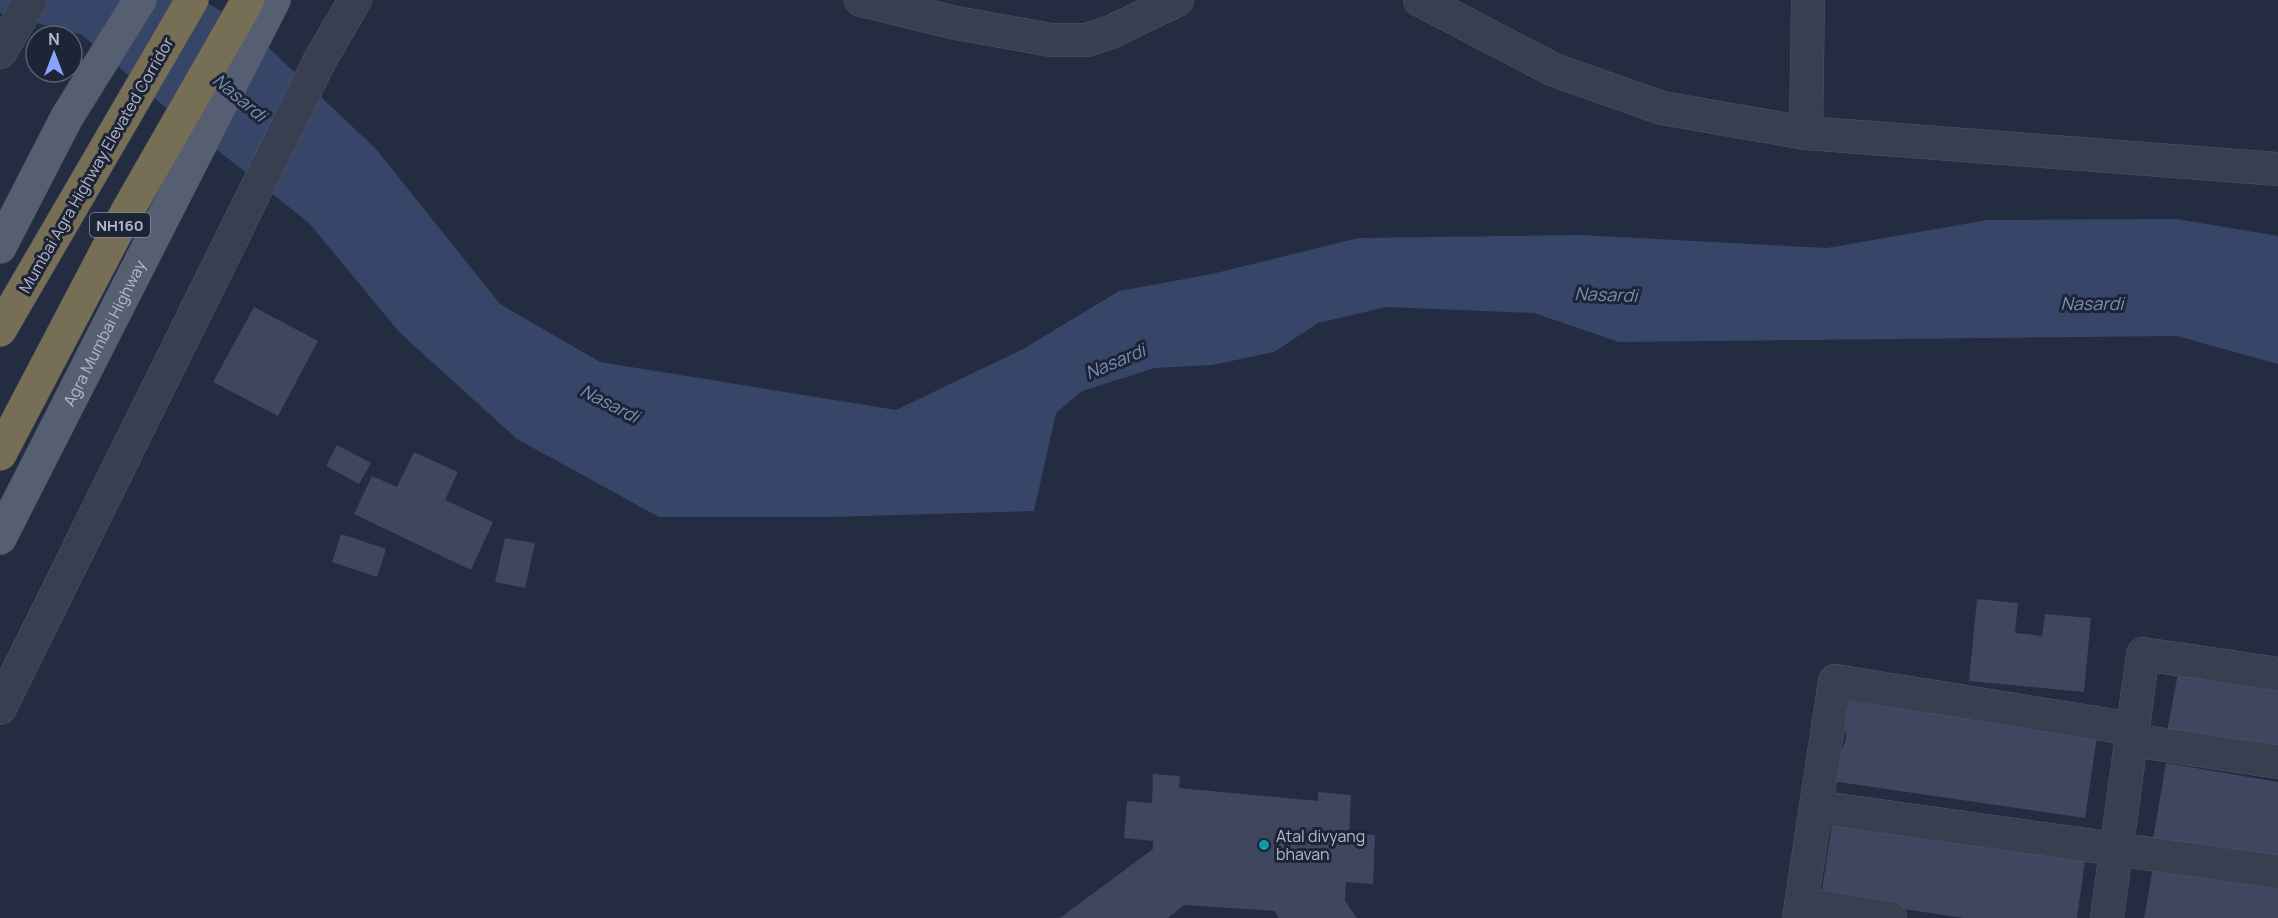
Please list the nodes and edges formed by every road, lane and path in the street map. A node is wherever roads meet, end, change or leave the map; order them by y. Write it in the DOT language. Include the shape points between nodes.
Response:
graph roads {
  1 [pos="31,0"];
  2 [pos="140,0"];
  3 [pos="192,0"];
  4 [pos="248,0"];
  5 [pos="274,0"];
  6 [pos="355,0"];
  7 [pos="861,0"];
  8 [pos="1177,0"];
  9 [pos="1419,0"];
  10 [pos="1808,0"];
  11 [pos="0,51"];
  12 [pos="1806,133"];
  13 [pos="2278,169"];
  14 [pos="0,247"];
  15 [pos="0,330"];
  16 [pos="0,454"];
  17 [pos="0,538"];
  18 [pos="2278,674"];
  19 [pos="0,708"];
  20 [pos="2133,735"];
  21 [pos="2278,762"];
  22 [pos="1816,807"];
  23 [pos="2117,849"];
  24 [pos="2278,872"];
  25 [pos="1800,911"];
  26 [pos="1890,918"];
  27 [pos="2107,918"];
  1 -- 11 [label="street"];
  2 -- 14 [label="main road" via="67,117"];
  3 -- 15 [label="highway, Mumbai Agra Highway Elevated Corridor / NH160"];
  4 -- 16 [label="highway, NH160" via="128,210"];
  5 -- 17 [label="main road, Agra Mumbai Highway"];
  6 -- 19 [label="street" via="320,60"];
  7 -- 8 [label="street" via="1051,40 1087,39 1111,32"];
  9 -- 12 [label="street" via="1554,70 1662,108"];
  10 -- 12 [label="street"];
  12 -- 13 [label="street"];
  18 -- 20 [label="street" via="2144,654"];
  20 -- 21 [label="street"];
  20 -- 22 [label="street" via="1835,681"];
  20 -- 23 [label="street"];
  22 -- 23 [label="street"];
  22 -- 25 [label="street"];
  23 -- 24 [label="street"];
  23 -- 27 [label="street"];
  25 -- 26 [label="street"];
}
